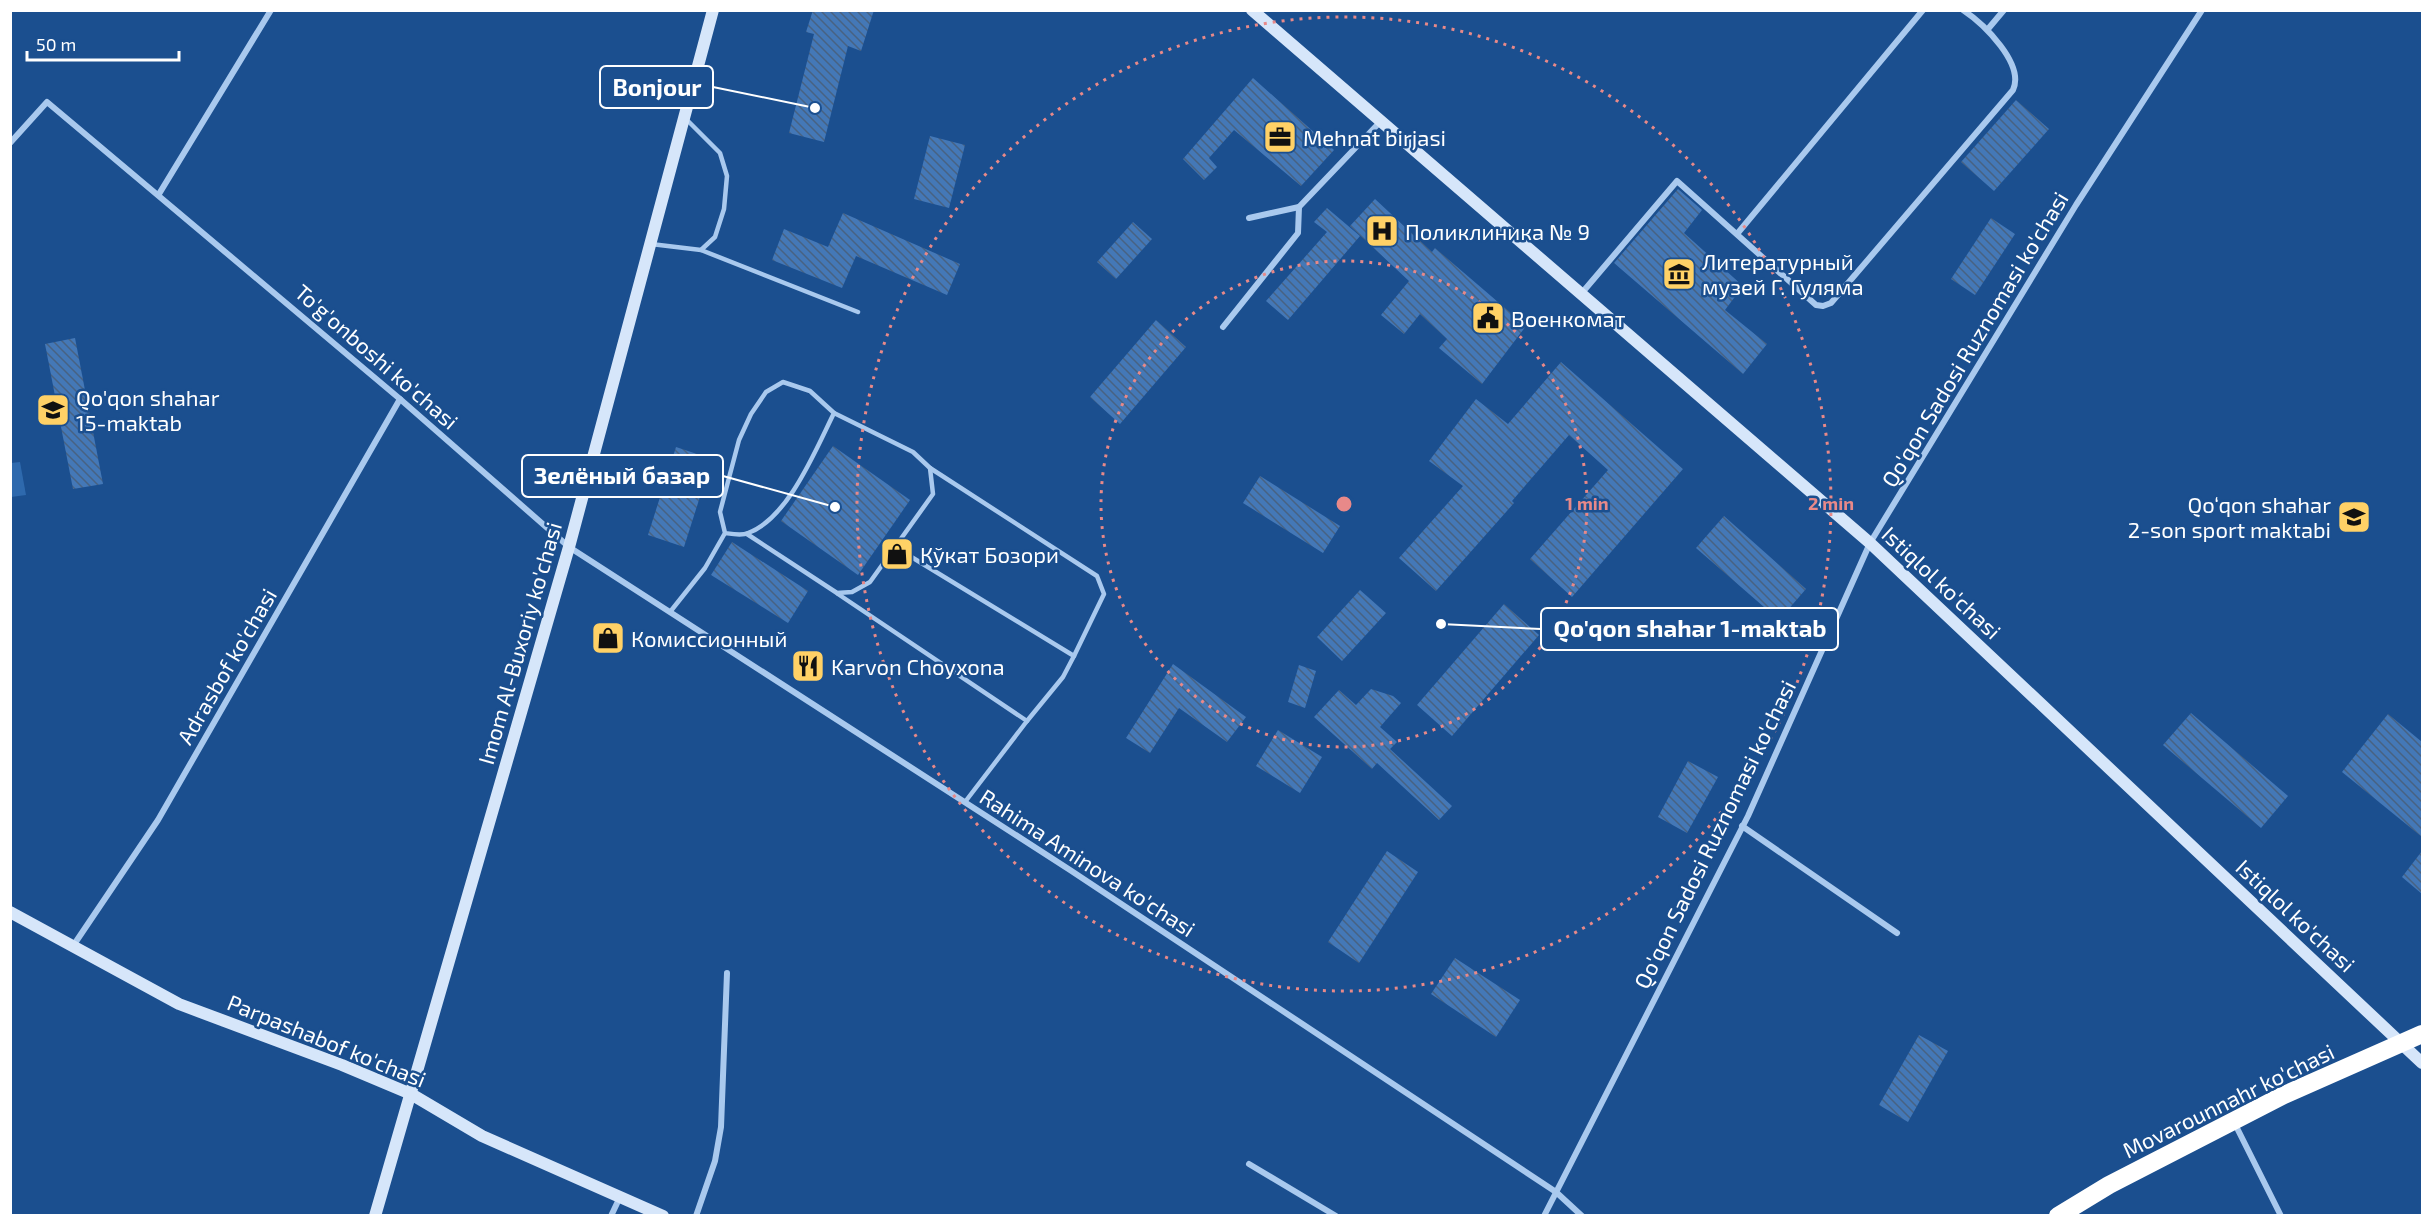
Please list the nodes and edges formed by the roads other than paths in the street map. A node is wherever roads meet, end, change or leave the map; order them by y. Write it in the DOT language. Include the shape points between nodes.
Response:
graph roads {
  1 [pos="272,10"];
  2 [pos="713,10"];
  3 [pos="1252,10"];
  4 [pos="1923,10"];
  5 [pos="1964,10"];
  6 [pos="2004,10"];
  7 [pos="2202,10"];
  8 [pos="1989,29"];
  9 [pos="684,118"];
  10 [pos="1380,122"];
  11 [pos="10,143"];
  12 [pos="159,194"];
  13 [pos="1299,207"];
  14 [pos="1249,218"];
  15 [pos="1737,234"];
  16 [pos="651,244"];
  17 [pos="701,250"];
  18 [pos="1581,295"];
  19 [pos="858,312"];
  20 [pos="1223,327"];
  21 [pos="400,399"];
  22 [pos="834,413"];
  23 [pos="930,468"];
  24 [pos="725,533"];
  25 [pos="747,534"];
  26 [pos="1870,543"];
  27 [pos="569,547"];
  28 [pos="895,547"];
  29 [pos="837,593"];
  30 [pos="670,612"];
  31 [pos="1074,656"];
  32 [pos="1027,721"];
  33 [pos="965,802"];
  34 [pos="1742,826"];
  35 [pos="10,912"];
  36 [pos="1897,933"];
  37 [pos="73,946"];
  38 [pos="727,973"];
  39 [pos="2422,1034"];
  40 [pos="2402,1044"];
  41 [pos="2422,1063"];
  42 [pos="411,1094"];
  43 [pos="2234,1121"];
  44 [pos="1249,1164"];
  45 [pos="1556,1192"];
  46 [pos="620,1197"];
  47 [pos="375,1215"];
  48 [pos="611,1215"];
  49 [pos="663,1215"];
  50 [pos="696,1215"];
  51 [pos="1336,1215"];
  52 [pos="1544,1215"];
  53 [pos="1582,1215"];
  54 [pos="2058,1215"];
  55 [pos="2281,1215"];
  1 -- 12 [label="street"];
  2 -- 9 [label="main road, Imom Al-Buxoriy ko'chasi"];
  3 -- 10 [label="main road, Istiqlol ko'chasi"];
  4 -- 15 [label="street"];
  5 -- 8 [label="street"];
  6 -- 8 [label="street"];
  7 -- 26 [label="street, Qo'qon Sadosi Ruznomasi ko'chasi" via="2076,205"];
  8 -- 15 [label="street" via="2014,70 2017,82 2013,90 1831,303 1816,305"];
  9 -- 16 [label="main road, Imom Al-Buxoriy ko'chasi"];
  9 -- 17 [label="lane" via="720,153 727,176 724,209 715,237"];
  10 -- 13 [label="street"];
  10 -- 18 [label="main road, Istiqlol ko'chasi"];
  11 -- 12 [label="street, To'g'onboshi ko'chasi" via="47,102"];
  12 -- 21 [label="street, To'g'onboshi ko'chasi"];
  13 -- 14 [label="street"];
  13 -- 20 [label="street" via="1298,233"];
  15 -- 18 [label="street" via="1677,181"];
  16 -- 17 [label="lane"];
  16 -- 27 [label="main road, Imom Al-Buxoriy ko'chasi"];
  17 -- 19 [label="lane"];
  18 -- 26 [label="main road, Istiqlol ko'chasi"];
  21 -- 27 [label="street, To'g'onboshi ko'chasi"];
  21 -- 37 [label="street, Adrasbof ko'chasi" via="158,820"];
  22 -- 23 [label="lane" via="913,452"];
  22 -- 24 [label="lane" via="810,391 783,382 765,392 739,440 720,512"];
  22 -- 25 [label="lane" via="806,469 772,520"];
  23 -- 28 [label="lane" via="933,494"];
  23 -- 31 [label="lane" via="1097,576 1104,594"];
  24 -- 25 [label="lane"];
  24 -- 30 [label="lane" via="705,568"];
  25 -- 29 [label="lane"];
  26 -- 34 [label="street, Qo'qon Sadosi Ruznomasi ko'chasi"];
  26 -- 40 [label="main road, Istiqlol ko'chasi"];
  27 -- 30 [label="street, Rahima Aminova ko'chasi"];
  27 -- 42 [label="main road, Imom Al-Buxoriy ko'chasi"];
  28 -- 29 [label="lane" via="870,582 852,592"];
  28 -- 31 [label="lane"];
  29 -- 32 [label="lane"];
  30 -- 33 [label="street, Rahima Aminova ko'chasi"];
  31 -- 32 [label="lane" via="1063,677"];
  32 -- 33 [label="lane"];
  33 -- 45 [label="street, Rahima Aminova ko'chasi"];
  34 -- 36 [label="street"];
  34 -- 45 [label="street, Qo'qon Sadosi Ruznomasi ko'chasi"];
  35 -- 37 [label="main road, Parpashabof ko'chasi"];
  37 -- 42 [label="main road, Parpashabof ko'chasi" via="178,1004"];
  38 -- 50 [label="street" via="721,1127 715,1161"];
  39 -- 40 [label="highway, Movarounnahr ko'chasi"];
  40 -- 41 [label="main road, Istiqlol ko'chasi"];
  40 -- 43 [label="highway, Movarounnahr ko'chasi"];
  42 -- 46 [label="main road, Parpashabof ko'chasi" via="482,1136"];
  42 -- 47 [label="main road, Imom Al-Buxoriy ko'chasi"];
  43 -- 54 [label="highway, Movarounnahr ko'chasi"];
  43 -- 55 [label="street"];
  44 -- 51 [label="street"];
  45 -- 52 [label="street, Qo'qon Sadosi Ruznomasi ko'chasi"];
  45 -- 53 [label="street, Rahima Aminova ko'chasi"];
  46 -- 48 [label="street"];
  46 -- 49 [label="main road, Parpashabof ko'chasi"];
}
